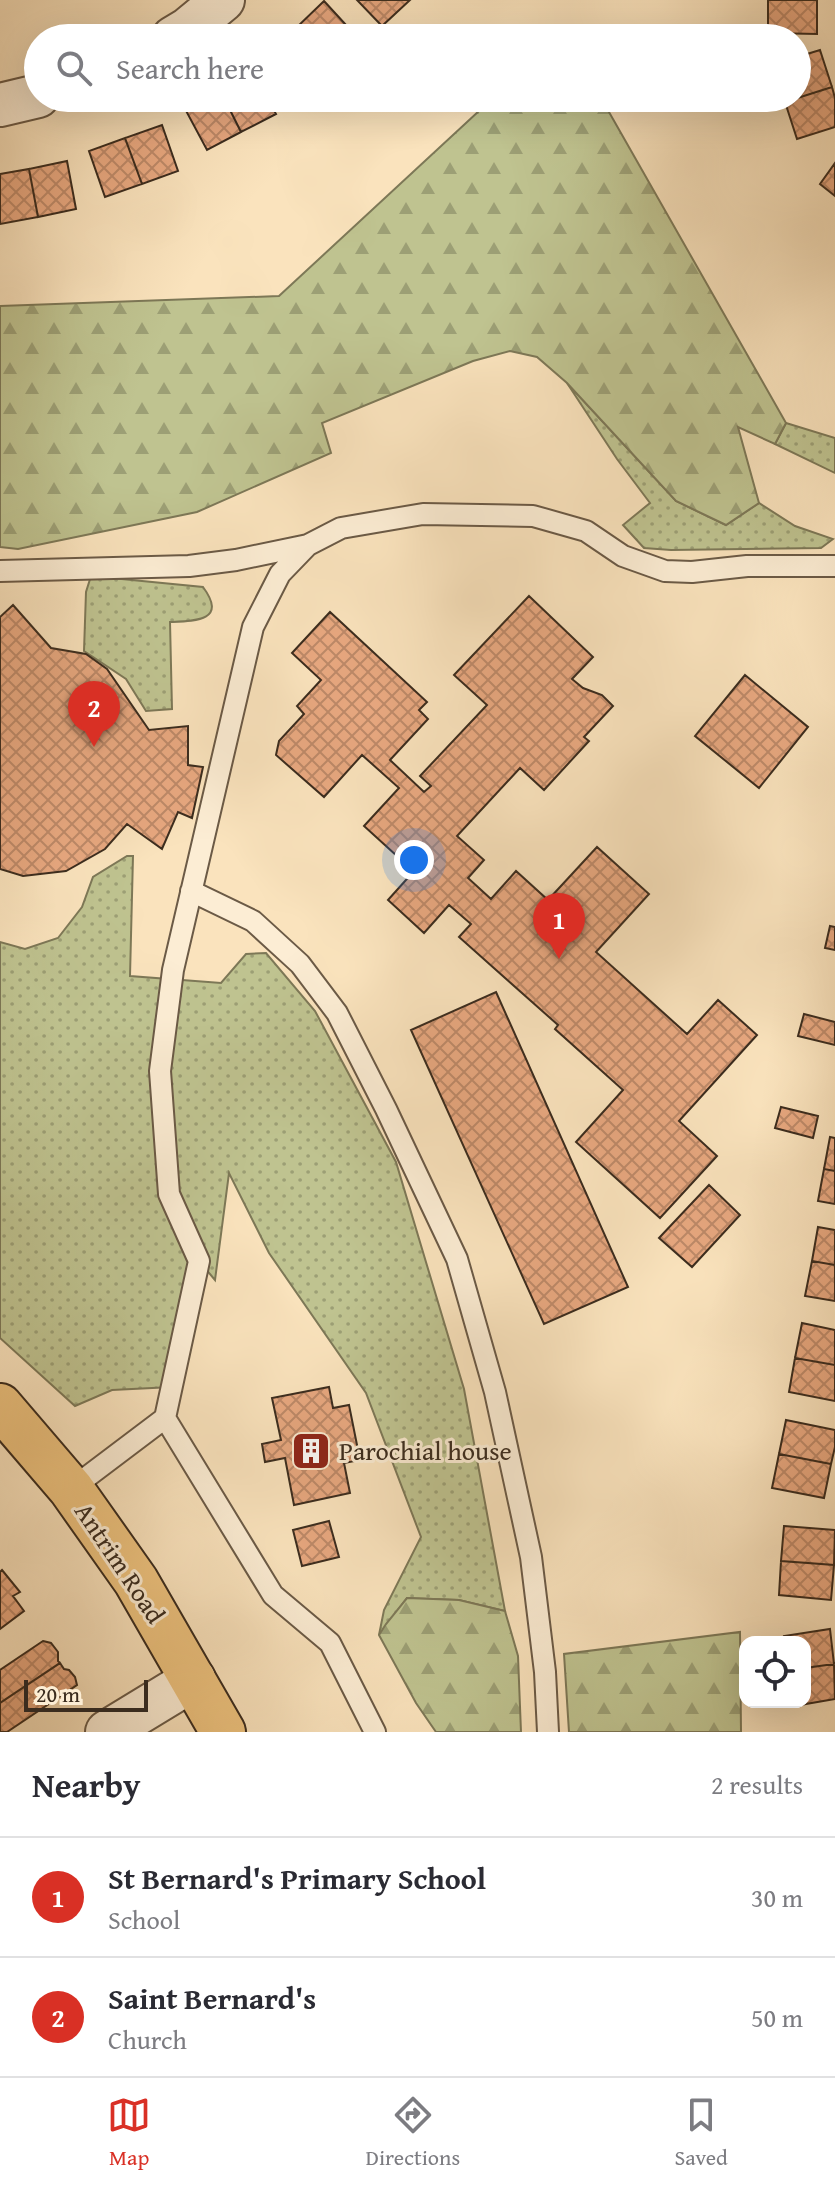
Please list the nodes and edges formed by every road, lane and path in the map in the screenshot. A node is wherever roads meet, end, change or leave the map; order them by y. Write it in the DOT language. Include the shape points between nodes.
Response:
graph roads {
  1 [pos="223,0"];
  2 [pos="194,24"];
  3 [pos="24,99"];
  4 [pos="0,105"];
  5 [pos="308,545"];
  6 [pos="835,566"];
  7 [pos="0,571"];
  8 [pos="191,891"];
  9 [pos="0,1406"];
  10 [pos="165,1418"];
  11 [pos="71,1489"];
  12 [pos="194,1679"];
  13 [pos="107,1732"];
  14 [pos="223,1732"];
  15 [pos="375,1732"];
  16 [pos="548,1732"];
  1 -- 2 [label="street"];
  3 -- 4 [label="street"];
  5 -- 6 [label="lane" via="341,528 423,514 533,516 586,531 623,556 665,571"];
  5 -- 7 [label="lane" via="189,566"];
  5 -- 8 [label="lane" via="280,574 253,627"];
  8 -- 10 [label="lane" via="173,970 160,1071 169,1194 199,1261"];
  8 -- 16 [label="lane" via="253,921 300,964 337,1013 457,1259 495,1392 531,1557"];
  9 -- 11 [label="main road, Antrim Road"];
  10 -- 11 [label="lane"];
  10 -- 15 [label="lane" via="273,1595 330,1643"];
  11 -- 12 [label="main road, Antrim Road" via="136,1581"];
  12 -- 13 [label="street"];
  12 -- 14 [label="main road, Antrim Road"];
}
